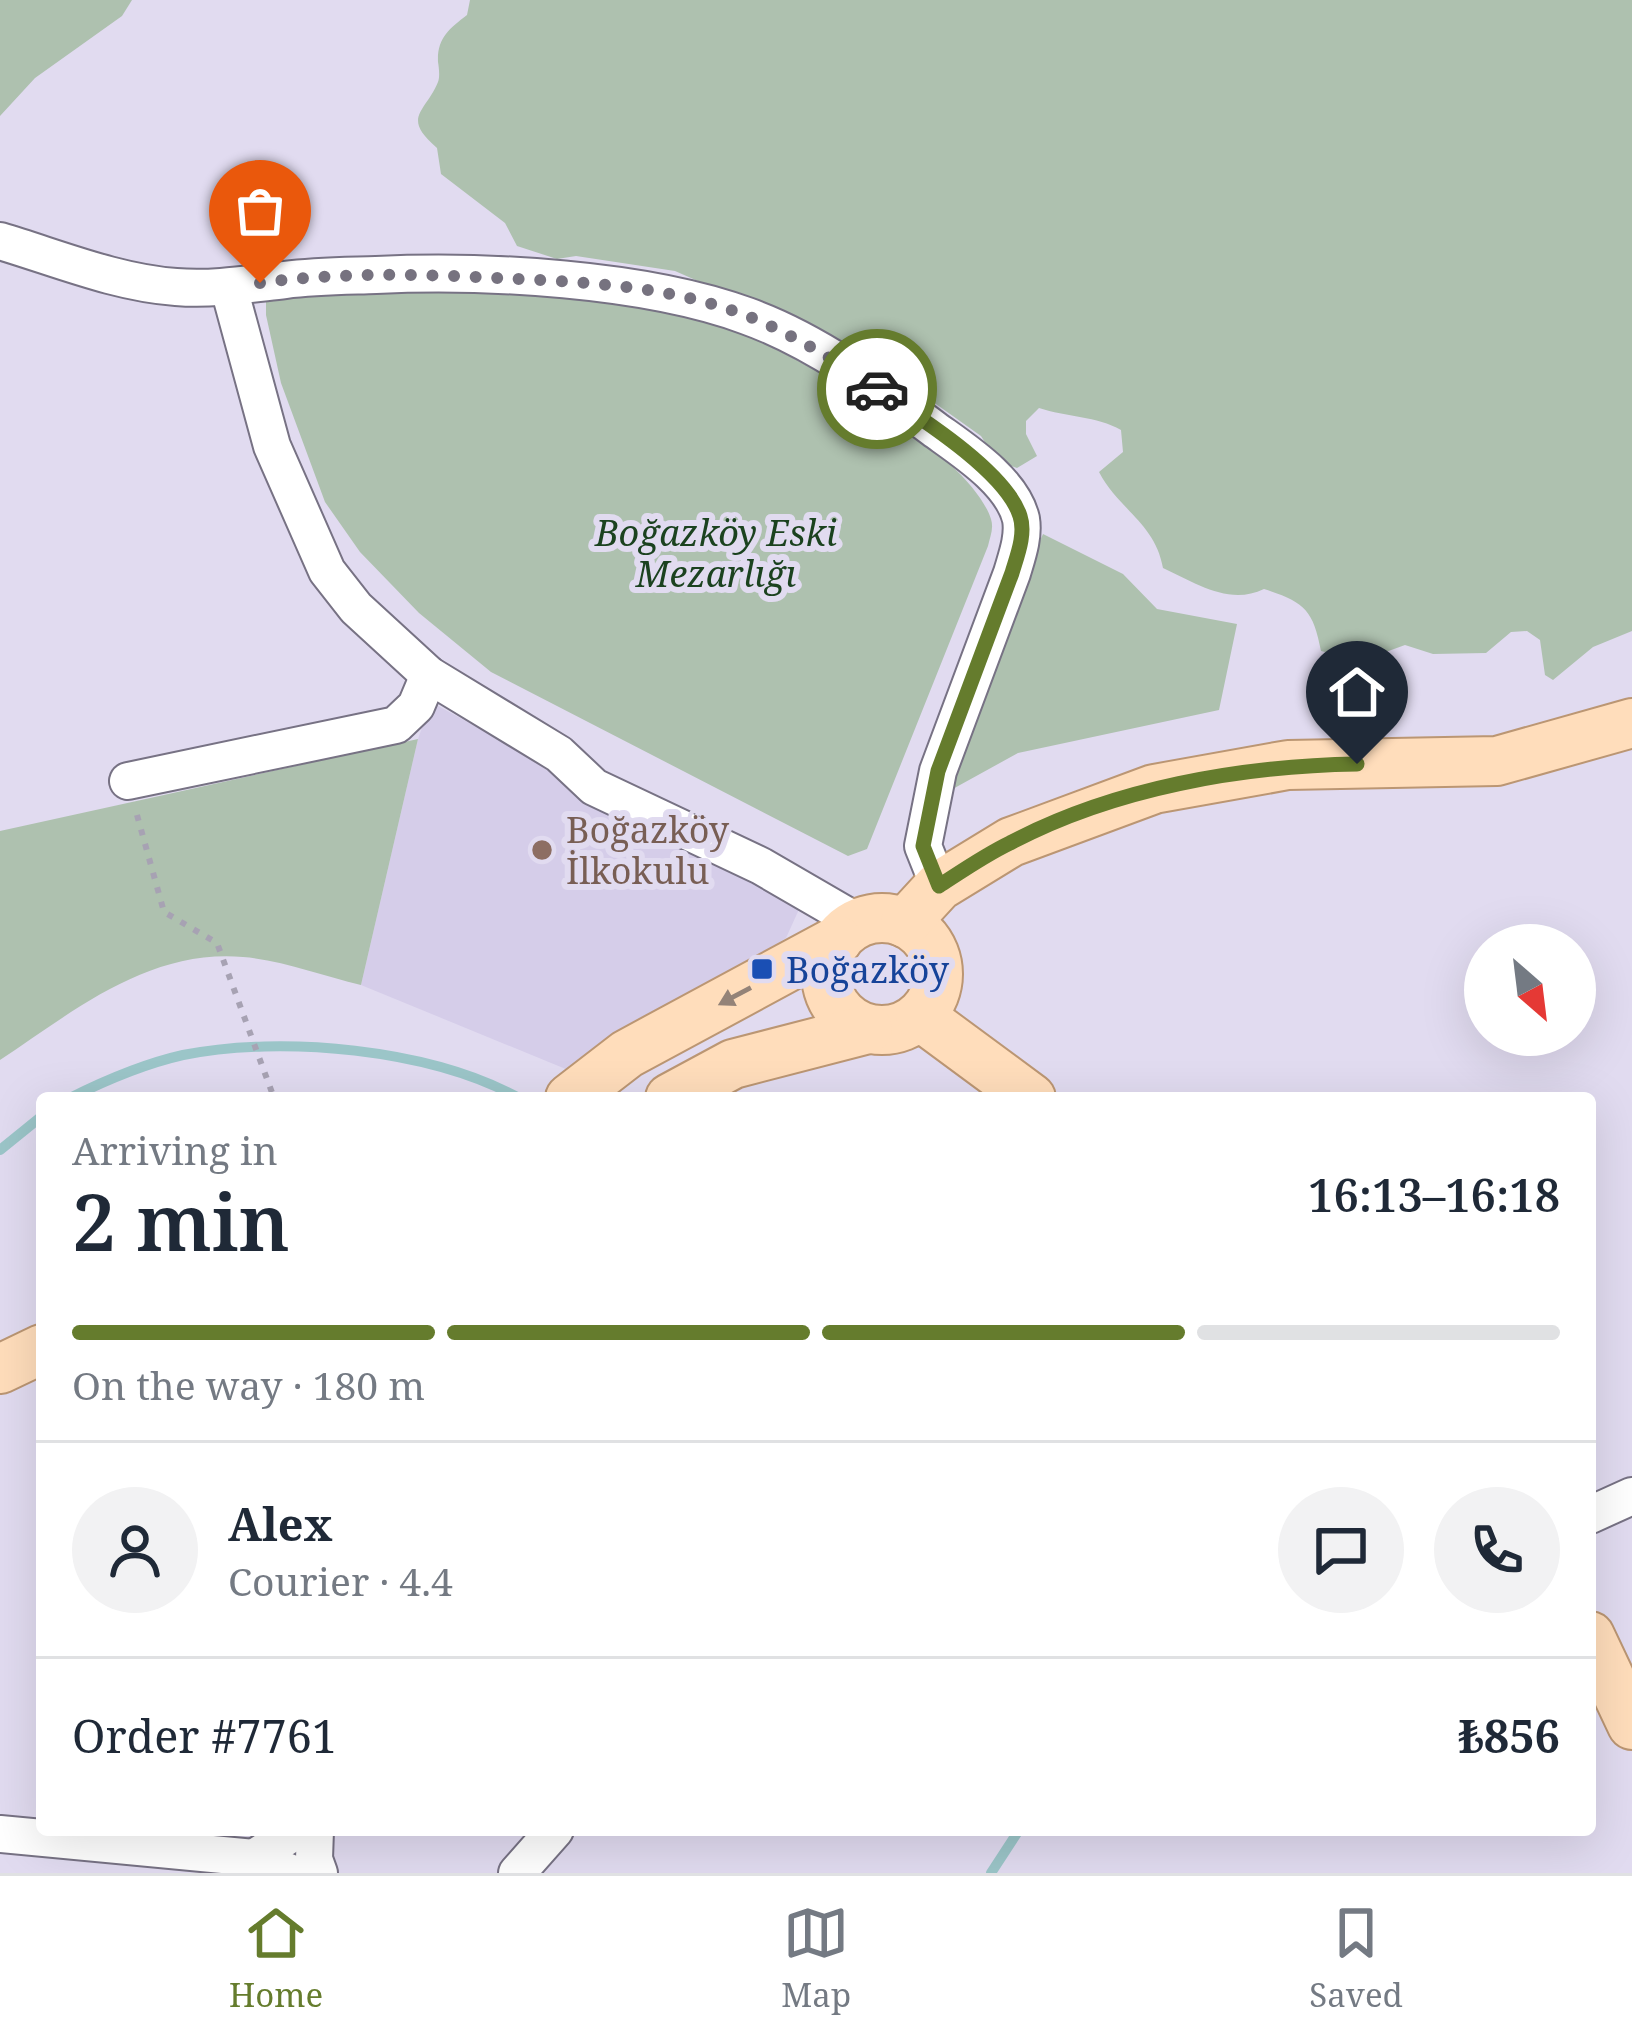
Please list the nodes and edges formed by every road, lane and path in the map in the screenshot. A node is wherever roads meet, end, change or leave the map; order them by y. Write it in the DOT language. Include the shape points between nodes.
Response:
graph roads {
  1 [pos="0,241"];
  2 [pos="230,287"];
  3 [pos="429,675"];
  4 [pos="1632,723"];
  5 [pos="128,781"];
  6 [pos="939,886"];
  7 [pos="868,929"];
  8 [pos="920,1016"];
  9 [pos="868,1029"];
  10 [pos="272,1092"];
  11 [pos="579,1092"];
  12 [pos="680,1092"];
  13 [pos="1023,1092"];
  14 [pos="36,1352"];
  15 [pos="0,1369"];
  16 [pos="1632,1496"];
  17 [pos="1596,1512"];
  18 [pos="1596,1649"];
  19 [pos="1632,1726"];
  20 [pos="0,1834"];
  21 [pos="288,1836"];
  22 [pos="315,1836"];
  23 [pos="550,1836"];
  24 [pos="254,1858"];
  25 [pos="135,1861"];
  26 [pos="291,1873"];
  27 [pos="319,1873"];
  28 [pos="517,1873"];
  1 -- 2 [label="street" via="130,280"];
  2 -- 3 [label="street" via="272,446 327,571"];
  2 -- 6 [label="street" via="402,274 681,295 751,317 840,363 977,461 1021,517 1021,541 938,771 923,846"];
  3 -- 5 [label="street" via="416,706 395,725"];
  3 -- 7 [label="street" via="559,754 594,787 761,866"];
  4 -- 6 [label="main road" via="1497,760 1288,764 1154,789 1011,842"];
  5 -- 10 [label="path" via="164,912 217,944"];
  6 -- 7 [label="main road"];
  7 -- 8 [label="main road" via="921,933 932,948 938,984"];
  7 -- 9 [label="main road" via="829,956 829,992 838,1009"];
  7 -- 11 [label="main road, one-way" via="627,1054"];
  8 -- 9 [label="main road" via="886,1031"];
  8 -- 13 [label="main road"];
  9 -- 12 [label="main road" via="733,1064"];
  14 -- 15 [label="main road"];
  16 -- 17 [label="street"];
  18 -- 19 [label="main road"];
  20 -- 25 [label="street"];
  21 -- 24 [label="street"];
  22 -- 27 [label="street"];
  23 -- 28 [label="street"];
  24 -- 25 [label="street"];
  24 -- 26 [label="street"];
}
